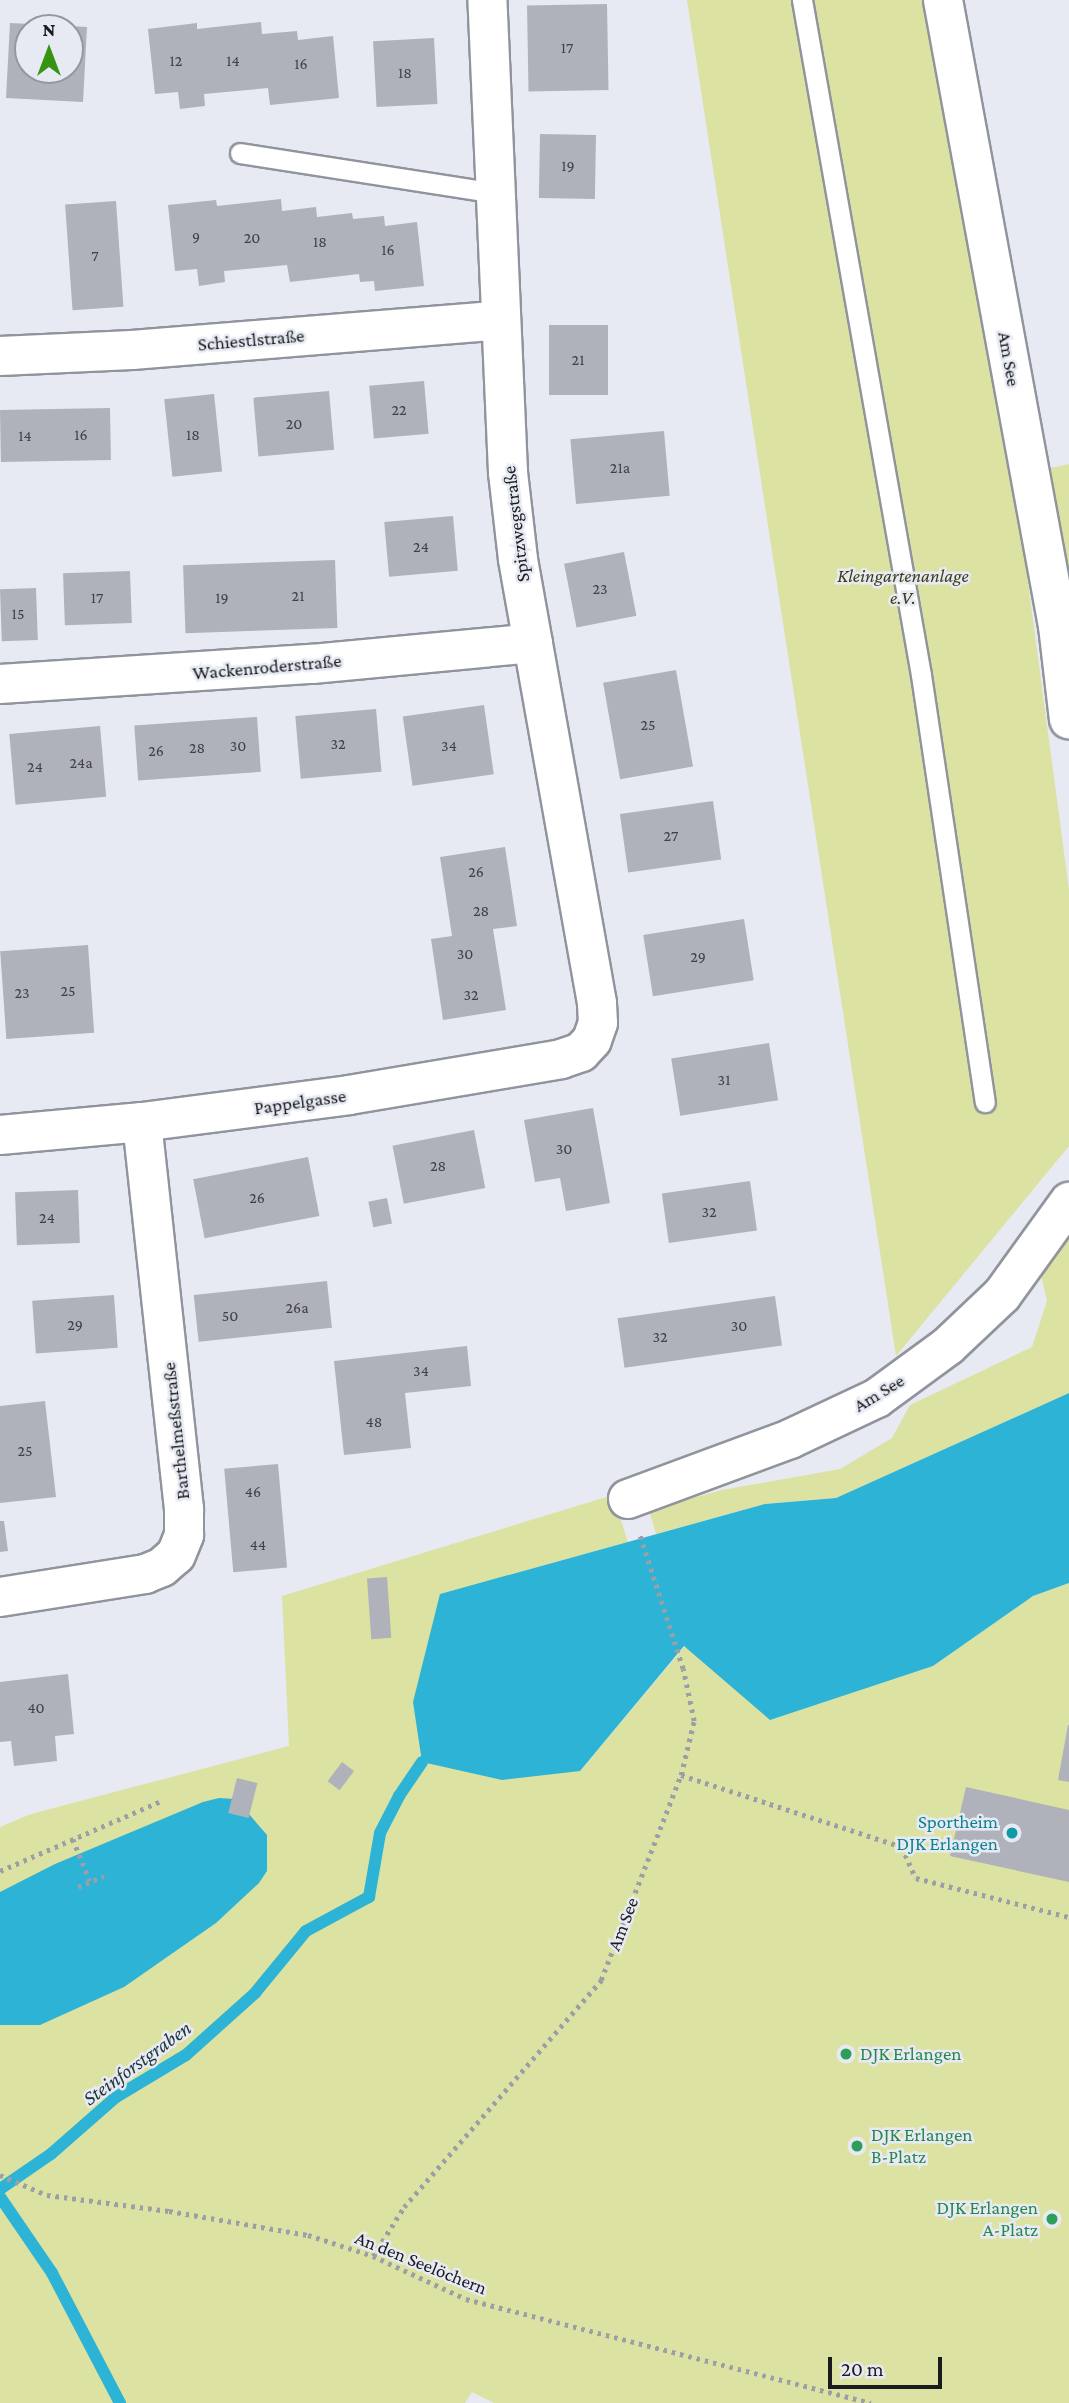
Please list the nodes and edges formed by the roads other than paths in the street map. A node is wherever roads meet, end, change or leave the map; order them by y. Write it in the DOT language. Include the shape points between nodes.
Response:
graph roads {
  1 [pos="486,0"];
  2 [pos="802,0"];
  3 [pos="943,0"];
  4 [pos="240,153"];
  5 [pos="494,192"];
  6 [pos="501,320"];
  7 [pos="0,356"];
  8 [pos="533,643"];
  9 [pos="0,684"];
  10 [pos="1069,719"];
  11 [pos="592,1040"];
  12 [pos="985,1102"];
  13 [pos="142,1122"];
  14 [pos="0,1135"];
  15 [pos="1069,1202"];
  16 [pos="632,1512"];
  17 [pos="0,1597"];
  1 -- 5 [label="street, Spitzwegstraße"];
  2 -- 12 [label="lane" via="921,675"];
  3 -- 10 [label="street, Am See" via="1058,626"];
  4 -- 5 [label="lane"];
  5 -- 6 [label="street, Spitzwegstraße"];
  6 -- 7 [label="street, Schiestlstraße"];
  6 -- 8 [label="street, Spitzwegstraße" via="508,472"];
  8 -- 9 [label="street, Wackenroderstraße" via="312,664"];
  8 -- 11 [label="street, Spitzwegstraße" via="597,1003 598,1023"];
  11 -- 13 [label="street, Pappelgasse" via="581,1052 561,1059 349,1095"];
  13 -- 14 [label="street, Pappelgasse"];
  13 -- 17 [label="street, Barthelmeßstraße" via="184,1535 176,1555 145,1574"];
  15 -- 16 [label="street, Am See" via="1002,1295 948,1346 877,1398"];
}
